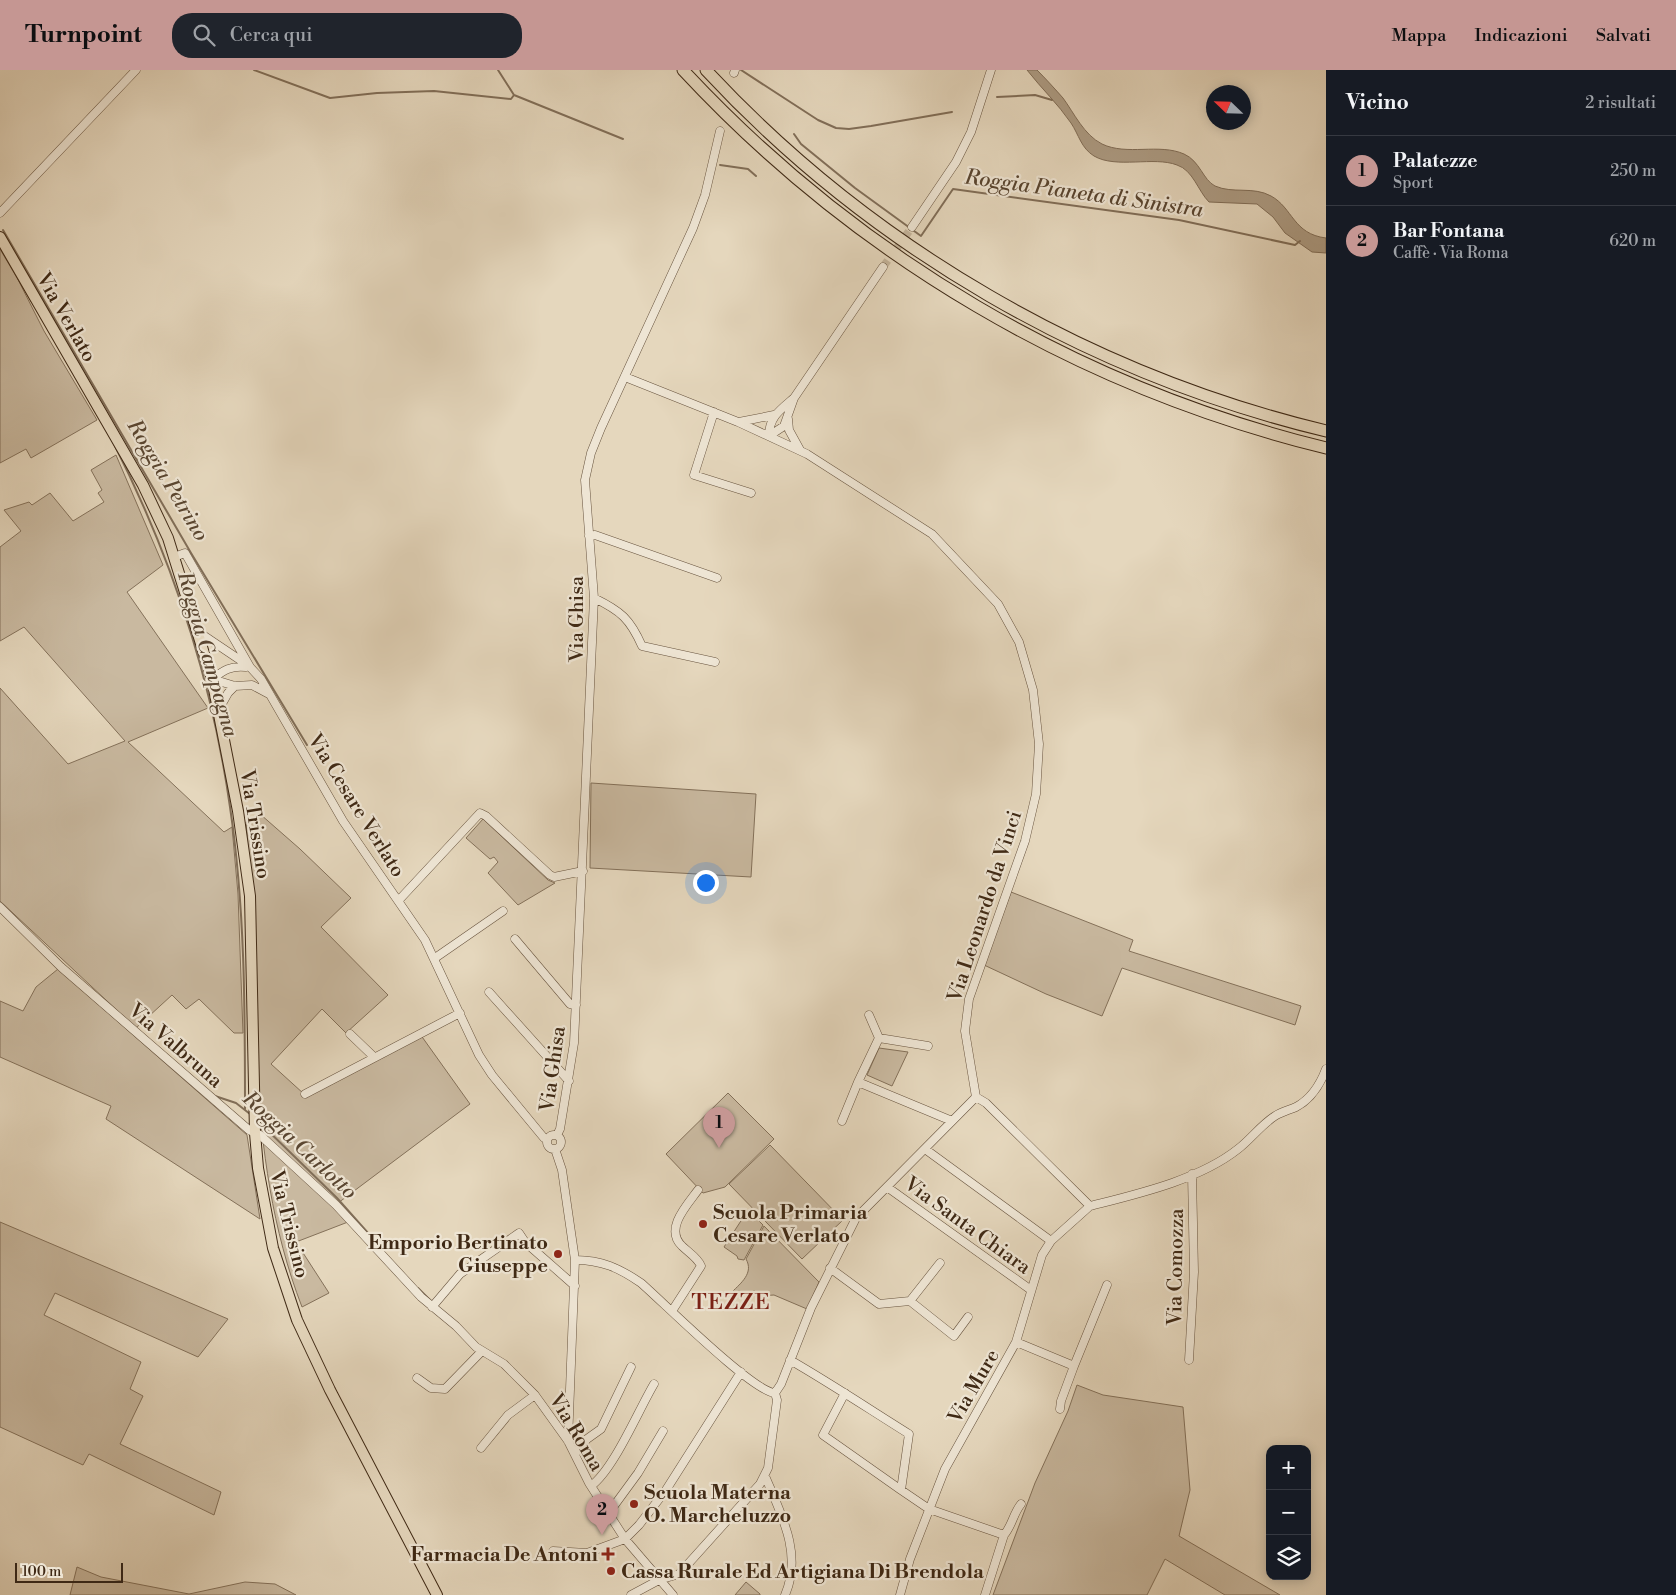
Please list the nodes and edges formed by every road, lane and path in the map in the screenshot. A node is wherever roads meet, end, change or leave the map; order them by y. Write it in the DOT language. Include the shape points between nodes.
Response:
graph roads {
  1 [pos="136,70"];
  2 [pos="684,70"];
  3 [pos="706,70"];
  4 [pos="991,70"];
  5 [pos="720,132"];
  6 [pos="0,213"];
  7 [pos="912,226"];
  8 [pos="0,237"];
  9 [pos="883,267"];
  10 [pos="625,377"];
  11 [pos="794,398"];
  12 [pos="714,412"];
  13 [pos="774,415"];
  14 [pos="788,418"];
  15 [pos="738,422"];
  16 [pos="1326,431"];
  17 [pos="769,436"];
  18 [pos="1326,448"];
  19 [pos="801,451"];
  20 [pos="751,494"];
  21 [pos="589,536"];
  22 [pos="174,558"];
  23 [pos="717,578"];
  24 [pos="594,598"];
  25 [pos="196,631"];
  26 [pos="715,662"];
  27 [pos="250,667"];
  28 [pos="212,680"];
  29 [pos="235,686"];
  30 [pos="269,694"];
  31 [pos="219,709"];
  32 [pos="583,871"];
  33 [pos="399,900"];
  34 [pos="0,906"];
  35 [pos="503,911"];
  36 [pos="514,939"];
  37 [pos="435,958"];
  38 [pos="489,992"];
  39 [pos="576,1005"];
  40 [pos="460,1013"];
  41 [pos="869,1015"];
  42 [pos="350,1034"];
  43 [pos="878,1038"];
  44 [pos="928,1046"];
  45 [pos="374,1057"];
  46 [pos="1326,1070"];
  47 [pos="570,1080"];
  48 [pos="858,1082"];
  49 [pos="304,1094"];
  50 [pos="976,1097"];
  51 [pos="842,1121"];
  52 [pos="952,1121"];
  53 [pos="255,1133"];
  54 [pos="556,1136"];
  55 [pos="548,1139"];
  56 [pos="555,1148"];
  57 [pos="925,1149"];
  58 [pos="1192,1174"];
  59 [pos="887,1187"];
  60 [pos="698,1190"];
  61 [pos="1090,1206"];
  62 [pos="1051,1241"];
  63 [pos="575,1260"];
  64 [pos="940,1263"];
  65 [pos="830,1268"];
  66 [pos="1107,1285"];
  67 [pos="575,1286"];
  68 [pos="1030,1290"];
  69 [pos="910,1301"];
  70 [pos="432,1307"];
  71 [pos="672,1310"];
  72 [pos="968,1317"];
  73 [pos="1016,1342"];
  74 [pos="482,1352"];
  75 [pos="790,1360"];
  76 [pos="1189,1360"];
  77 [pos="1074,1366"];
  78 [pos="631,1367"];
  79 [pos="741,1372"];
  80 [pos="417,1378"];
  81 [pos="523,1382"];
  82 [pos="654,1384"];
  83 [pos="775,1393"];
  84 [pos="845,1394"];
  85 [pos="535,1395"];
  86 [pos="1060,1409"];
  87 [pos="664,1431"];
  88 [pos="568,1441"];
  89 [pos="480,1448"];
  90 [pos="575,1454"];
  91 [pos="765,1476"];
  92 [pos="590,1486"];
  93 [pos="901,1490"];
  94 [pos="1020,1504"];
  95 [pos="929,1509"];
  96 [pos="608,1514"];
  97 [pos="1004,1535"];
  98 [pos="625,1539"];
  99 [pos="553,1551"];
  100 [pos="659,1580"];
  101 [pos="437,1595"];
  102 [pos="631,1595"];
  103 [pos="673,1595"];
  104 [pos="785,1595"];
  105 [pos="900,1595"];
  106 [pos="985,1595"];
  1 -- 6 [label="street"];
  2 -- 18 [label="highway" via="748,136 838,213 882,247 1005,324 1071,358 1157,395 1266,432"];
  3 -- 16 [label="highway" via="772,135 847,199 890,232 1010,307 1074,341 1138,369 1210,397"];
  4 -- 7 [label="street" via="971,132 956,162"];
  5 -- 10 [label="street, Via Ghisa" via="705,195 683,254"];
  8 -- 22 [label="main road, Via Verlato" via="143,485"];
  9 -- 11 [label="street"];
  10 -- 12 [label="street, Via Leonardo da Vinci"];
  10 -- 21 [label="street, Via Ghisa" via="587,467 584,494"];
  11 -- 13 [label="street"];
  11 -- 14 [label="street"];
  12 -- 15 [label="street, Via Leonardo da Vinci"];
  12 -- 20 [label="street" via="694,475"];
  13 -- 15 [label="street"];
  13 -- 17 [label="street"];
  14 -- 17 [label="street" via="781,429"];
  14 -- 19 [label="street" via="789,430"];
  15 -- 17 [label="street, Via Leonardo da Vinci"];
  17 -- 19 [label="street, Via Leonardo da Vinci"];
  19 -- 50 [label="street, Via Leonardo da Vinci" via="932,534 998,604 1020,642 1033,690 1039,744 1036,794 1025,841 969,999 965,1031"];
  21 -- 23 [label="street" via="595,535"];
  21 -- 24 [label="street, Via Ghisa"];
  22 -- 25 [label="main road"];
  22 -- 27 [label="street, Via Cesare Verlato" via="185,553"];
  24 -- 26 [label="street" via="625,617 634,627 642,646"];
  24 -- 32 [label="street, Via Ghisa"];
  25 -- 27 [label="street, Via Cesare Verlato"];
  25 -- 28 [label="main road"];
  27 -- 28 [label="street" via="236,665"];
  27 -- 30 [label="street, Via Cesare Verlato"];
  28 -- 29 [label="street"];
  28 -- 31 [label="main road"];
  29 -- 30 [label="street" via="252,685"];
  29 -- 31 [label="street"];
  30 -- 33 [label="street, Via Cesare Verlato" via="357,844"];
  31 -- 53 [label="main road, Via Trissino" via="250,896"];
  32 -- 33 [label="street" via="550,875 480,813"];
  32 -- 39 [label="street, Via Ghisa"];
  33 -- 37 [label="street, Via Cesare Verlato"];
  34 -- 53 [label="street, Via Valbruna" via="61,967"];
  35 -- 37 [label="street"];
  36 -- 39 [label="street, Via Ghisa" via="570,1004"];
  37 -- 40 [label="street, Via Cesare Verlato"];
  38 -- 47 [label="street"];
  39 -- 47 [label="street, Via Ghisa"];
  40 -- 45 [label="street"];
  40 -- 55 [label="street, Via Cesare Verlato" via="492,1075 523,1115"];
  41 -- 43 [label="street"];
  42 -- 45 [label="street"];
  43 -- 44 [label="street"];
  43 -- 48 [label="street"];
  45 -- 49 [label="street"];
  46 -- 58 [label="street" via="1322,1082 1298,1106 1276,1115 1238,1149"];
  47 -- 54 [label="street, Via Ghisa"];
  48 -- 51 [label="street"];
  48 -- 52 [label="street"];
  50 -- 52 [label="street"];
  50 -- 61 [label="street" via="986,1103"];
  52 -- 57 [label="street"];
  53 -- 70 [label="street, Via Valbruna" via="336,1204"];
  53 -- 101 [label="main road, Via Trissino" via="273,1248 297,1320"];
  54 -- 55 [label="street"];
  54 -- 56 [label="street, Via Cesare Verlato" via="560,1143"];
  55 -- 56 [label="street, Via Cesare Verlato" via="549,1147"];
  56 -- 63 [label="street, Via Cesare Verlato" via="562,1170"];
  57 -- 59 [label="street"];
  57 -- 62 [label="street"];
  58 -- 61 [label="street"];
  58 -- 76 [label="street, Via Comozza" via="1194,1272"];
  59 -- 65 [label="street" via="856,1218"];
  59 -- 68 [label="street, Via Santa Chiara"];
  60 -- 71 [label="street" via="675,1225 674,1232 678,1242 701,1266"];
  61 -- 62 [label="street, Via Mure"];
  62 -- 68 [label="street, Via Mure" via="1042,1255"];
  63 -- 67 [label="street, Via Cesare Verlato"];
  63 -- 71 [label="street" via="594,1260 624,1271"];
  64 -- 69 [label="street"];
  65 -- 69 [label="street" via="879,1304"];
  65 -- 75 [label="street"];
  66 -- 77 [label="street"];
  67 -- 70 [label="street" via="524,1242 519,1233 460,1274"];
  67 -- 88 [label="street, Via Cesare Verlato"];
  68 -- 73 [label="street, Via Mure"];
  69 -- 72 [label="street" via="954,1336"];
  70 -- 74 [label="street, Via Valbruna"];
  71 -- 79 [label="street"];
  73 -- 77 [label="street"];
  73 -- 95 [label="street, Via Mure" via="949,1461"];
  74 -- 80 [label="street" via="445,1389 431,1388"];
  74 -- 81 [label="street, Via Valbruna" via="504,1364"];
  75 -- 83 [label="street"];
  75 -- 84 [label="street"];
  77 -- 86 [label="street"];
  78 -- 90 [label="street" via="601,1429"];
  79 -- 83 [label="street" via="765,1390"];
  79 -- 98 [label="street" via="666,1490"];
  81 -- 85 [label="street, Via Roma"];
  82 -- 92 [label="street" via="608,1467"];
  83 -- 91 [label="street" via="777,1400"];
  84 -- 93 [label="street" via="909,1434"];
  84 -- 93 [label="street" via="823,1435"];
  85 -- 88 [label="street, Via Roma"];
  85 -- 89 [label="street" via="508,1414"];
  87 -- 96 [label="street"];
  88 -- 90 [label="street, Via Roma"];
  90 -- 92 [label="street, Via Roma"];
  91 -- 100 [label="street" via="679,1574"];
  91 -- 104 [label="street" via="792,1548 792,1568"];
  92 -- 96 [label="street, Via Roma"];
  93 -- 95 [label="street"];
  94 -- 97 [label="street"];
  95 -- 97 [label="street"];
  95 -- 105 [label="street, Via Mure"];
  96 -- 98 [label="street, Via Roma"];
  97 -- 106 [label="street"];
  98 -- 99 [label="street" via="587,1553"];
  98 -- 100 [label="street, Via Roma"];
  100 -- 102 [label="street"];
  100 -- 103 [label="street, Via Roma"];
}
